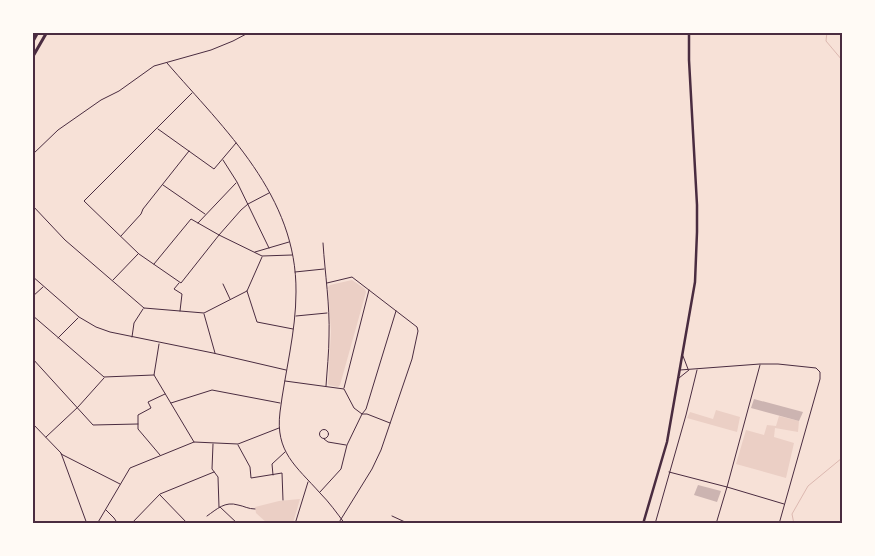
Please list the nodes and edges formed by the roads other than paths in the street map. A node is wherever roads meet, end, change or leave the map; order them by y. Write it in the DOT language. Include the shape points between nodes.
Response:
graph roads {
  1 [pos="38,32"];
  2 [pos="47,32"];
  3 [pos="250,32"];
  4 [pos="689,32"];
  5 [pos="32,43"];
  6 [pos="32,58"];
  7 [pos="167,63"];
  8 [pos="192,92"];
  9 [pos="157,128"];
  10 [pos="236,142"];
  11 [pos="189,151"];
  12 [pos="32,155"];
  13 [pos="222,160"];
  14 [pos="237,182"];
  15 [pos="163,184"];
  16 [pos="270,193"];
  17 [pos="248,204"];
  18 [pos="32,205"];
  19 [pos="205,215"];
  20 [pos="198,223"];
  21 [pos="219,235"];
  22 [pos="120,236"];
  23 [pos="290,241"];
  24 [pos="323,243"];
  25 [pos="269,248"];
  26 [pos="254,252"];
  27 [pos="139,254"];
  28 [pos="293,255"];
  29 [pos="262,256"];
  30 [pos="154,264"];
  31 [pos="324,269"];
  32 [pos="295,272"];
  33 [pos="34,277"];
  34 [pos="112,281"];
  35 [pos="180,283"];
  36 [pos="327,283"];
  37 [pos="224,284"];
  38 [pos="44,286"];
  39 [pos="369,290"];
  40 [pos="247,291"];
  41 [pos="32,298"];
  42 [pos="230,300"];
  43 [pos="144,308"];
  44 [pos="180,311"];
  45 [pos="396,311"];
  46 [pos="328,312"];
  47 [pos="204,313"];
  48 [pos="32,315"];
  49 [pos="295,316"];
  50 [pos="79,317"];
  51 [pos="293,330"];
  52 [pos="132,337"];
  53 [pos="58,338"];
  54 [pos="160,343"];
  55 [pos="215,353"];
  56 [pos="682,354"];
  57 [pos="32,358"];
  58 [pos="760,364"];
  59 [pos="689,369"];
  60 [pos="697,369"];
  61 [pos="287,370"];
  62 [pos="680,370"];
  63 [pos="154,375"];
  64 [pos="104,377"];
  65 [pos="678,378"];
  66 [pos="285,381"];
  67 [pos="326,386"];
  68 [pos="344,389"];
  69 [pos="165,394"];
  70 [pos="171,403"];
  71 [pos="281,403"];
  72 [pos="78,407"];
  73 [pos="362,414"];
  74 [pos="32,423"];
  75 [pos="391,423"];
  76 [pos="138,424"];
  77 [pos="279,428"];
  78 [pos="46,437"];
  79 [pos="326,438"];
  80 [pos="194,442"];
  81 [pos="214,443"];
  82 [pos="238,444"];
  83 [pos="347,445"];
  84 [pos="286,452"];
  85 [pos="61,453"];
  86 [pos="161,456"];
  87 [pos="214,472"];
  88 [pos="669,472"];
  89 [pos="273,475"];
  90 [pos="309,481"];
  91 [pos="120,484"];
  92 [pos="727,487"];
  93 [pos="320,492"];
  94 [pos="160,494"];
  95 [pos="283,500"];
  96 [pos="784,504"];
  97 [pos="219,507"];
  98 [pos="255,508"];
  99 [pos="106,509"];
  100 [pos="207,516"];
  101 [pos="392,516"];
  102 [pos="342,519"];
  103 [pos="184,520"];
  104 [pos="87,524"];
  105 [pos="97,524"];
  106 [pos="118,524"];
  107 [pos="131,524"];
  108 [pos="181,524"];
  109 [pos="188,524"];
  110 [pos="238,524"];
  111 [pos="295,524"];
  112 [pos="338,524"];
  113 [pos="345,524"];
  114 [pos="403,524"];
  115 [pos="643,524"];
  116 [pos="655,524"];
  117 [pos="716,524"];
  118 [pos="779,524"];
  1 -- 5 [label="highway"];
  2 -- 6 [label="highway"];
  3 -- 7 [label="street" via="211,50"];
  4 -- 56 [label="main road" via="697,232 694,282"];
  7 -- 8 [label="street"];
  7 -- 12 [label="street" via="154,66 76,117"];
  8 -- 9 [label="street"];
  8 -- 10 [label="street"];
  9 -- 11 [label="street"];
  9 -- 22 [label="street" via="84,201"];
  10 -- 13 [label="street"];
  10 -- 16 [label="street"];
  11 -- 13 [label="street" via="214,169"];
  11 -- 15 [label="street"];
  13 -- 14 [label="street"];
  14 -- 17 [label="street"];
  14 -- 19 [label="street"];
  15 -- 19 [label="street"];
  15 -- 22 [label="street"];
  16 -- 17 [label="street"];
  16 -- 23 [label="street"];
  17 -- 21 [label="street"];
  17 -- 25 [label="street"];
  18 -- 34 [label="street" via="65,240"];
  19 -- 20 [label="street"];
  20 -- 21 [label="street"];
  20 -- 30 [label="street" via="190,219"];
  21 -- 26 [label="street"];
  21 -- 35 [label="street"];
  22 -- 27 [label="street"];
  23 -- 25 [label="street"];
  23 -- 28 [label="street"];
  24 -- 31 [label="street"];
  25 -- 26 [label="street"];
  26 -- 29 [label="street"];
  27 -- 30 [label="street"];
  27 -- 34 [label="street"];
  28 -- 29 [label="street"];
  28 -- 32 [label="street"];
  29 -- 40 [label="street"];
  30 -- 35 [label="street"];
  31 -- 32 [label="street"];
  31 -- 36 [label="street"];
  32 -- 49 [label="street"];
  33 -- 38 [label="street"];
  34 -- 43 [label="street"];
  35 -- 44 [label="street" via="174,288 182,294"];
  36 -- 39 [label="street" via="352,277"];
  36 -- 46 [label="street"];
  37 -- 42 [label="street"];
  38 -- 41 [label="street"];
  38 -- 50 [label="street"];
  39 -- 45 [label="street"];
  39 -- 68 [label="street"];
  40 -- 42 [label="street"];
  40 -- 51 [label="street" via="257,322"];
  42 -- 47 [label="street"];
  43 -- 44 [label="street"];
  43 -- 52 [label="street" via="134,323"];
  44 -- 47 [label="street"];
  45 -- 73 [label="street"];
  45 -- 75 [label="street" via="418,331"];
  46 -- 49 [label="street"];
  46 -- 67 [label="street" via="330,336"];
  47 -- 55 [label="street"];
  48 -- 53 [label="street"];
  49 -- 51 [label="street"];
  50 -- 52 [label="street" via="96,327"];
  50 -- 53 [label="street"];
  51 -- 61 [label="street"];
  52 -- 54 [label="street"];
  53 -- 64 [label="street"];
  54 -- 55 [label="street"];
  54 -- 63 [label="street"];
  55 -- 61 [label="street"];
  56 -- 59 [label="street"];
  56 -- 62 [label="main road"];
  57 -- 72 [label="street"];
  58 -- 60 [label="street"];
  58 -- 92 [label="street"];
  58 -- 96 [label="street" via="816,368 820,372"];
  59 -- 60 [label="street"];
  59 -- 62 [label="street"];
  59 -- 65 [label="street"];
  60 -- 88 [label="street"];
  61 -- 66 [label="street"];
  62 -- 65 [label="main road"];
  63 -- 64 [label="street"];
  63 -- 69 [label="street"];
  64 -- 72 [label="street"];
  65 -- 115 [label="main road" via="666,442"];
  66 -- 67 [label="street"];
  66 -- 71 [label="street"];
  67 -- 68 [label="street"];
  68 -- 73 [label="street" via="354,408"];
  69 -- 70 [label="street"];
  69 -- 76 [label="street" via="148,402 151,408 138,415"];
  70 -- 71 [label="street" via="212,390"];
  70 -- 80 [label="street"];
  71 -- 77 [label="street"];
  72 -- 76 [label="street" via="93,425"];
  72 -- 78 [label="street"];
  73 -- 75 [label="street"];
  73 -- 83 [label="street"];
  74 -- 78 [label="street"];
  75 -- 102 [label="street" via="372,469"];
  76 -- 86 [label="street" via="138,429"];
  77 -- 82 [label="street"];
  77 -- 84 [label="street"];
  78 -- 85 [label="street"];
  79 -- 83 [label="street" via="328,442"];
  80 -- 81 [label="street"];
  80 -- 86 [label="street"];
  81 -- 82 [label="street"];
  81 -- 87 [label="street"];
  82 -- 89 [label="street" via="250,467 251,478"];
  83 -- 93 [label="street" via="341,469"];
  84 -- 89 [label="street" via="272,464"];
  84 -- 90 [label="street"];
  85 -- 91 [label="street"];
  85 -- 104 [label="street"];
  86 -- 91 [label="street" via="130,468"];
  87 -- 94 [label="street"];
  87 -- 97 [label="street" via="218,477"];
  88 -- 92 [label="street"];
  88 -- 116 [label="street"];
  89 -- 95 [label="street" via="282,473"];
  90 -- 93 [label="street"];
  90 -- 111 [label="street"];
  91 -- 99 [label="street"];
  92 -- 96 [label="street"];
  92 -- 117 [label="street"];
  93 -- 102 [label="street"];
  94 -- 103 [label="street"];
  94 -- 107 [label="street"];
  96 -- 118 [label="street"];
  97 -- 98 [label="street" via="236,504"];
  97 -- 100 [label="street"];
  97 -- 110 [label="street"];
  99 -- 105 [label="street"];
  99 -- 106 [label="street"];
  101 -- 114 [label="street" via="405,522"];
  102 -- 112 [label="street"];
  102 -- 113 [label="street"];
  103 -- 108 [label="street"];
  103 -- 109 [label="street"];
}
